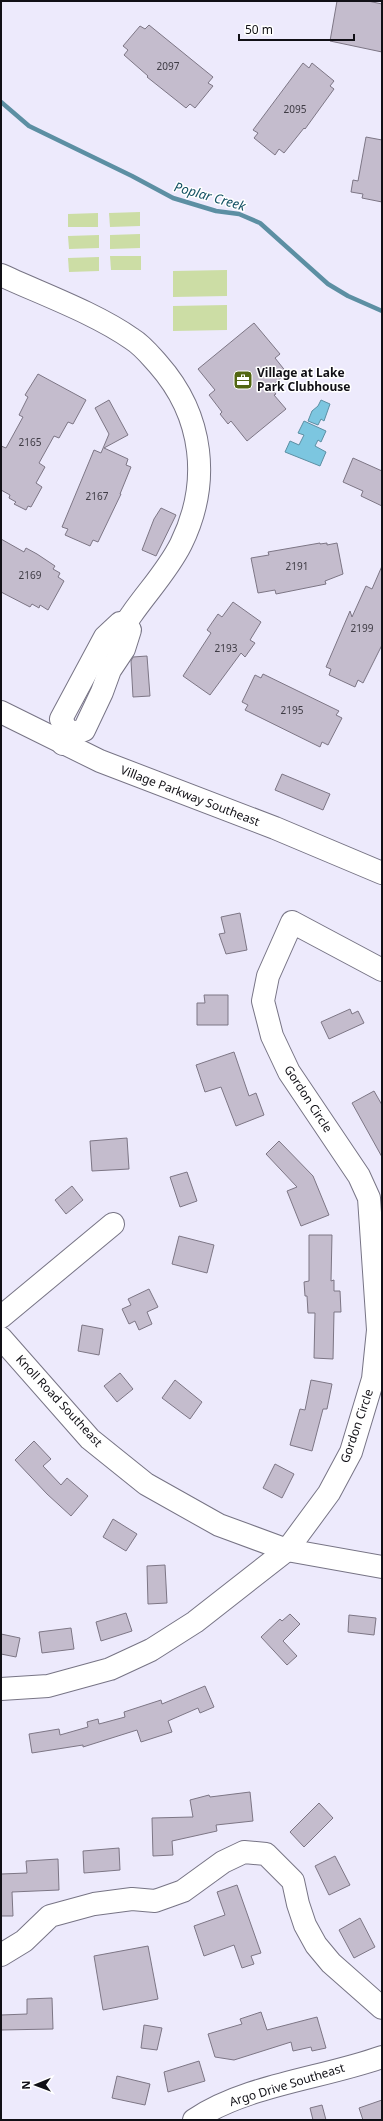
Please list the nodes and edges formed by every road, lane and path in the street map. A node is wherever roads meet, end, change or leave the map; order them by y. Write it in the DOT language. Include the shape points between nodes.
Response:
graph roads {
  1 [pos="1,275"];
  2 [pos="1,712"];
  3 [pos="66,739"];
  4 [pos="382,873"];
  5 [pos="382,970"];
  6 [pos="113,1224"];
  7 [pos="1,1317"];
  8 [pos="1,1338"];
  9 [pos="287,1550"];
  10 [pos="382,1567"];
  11 [pos="1,1690"];
  12 [pos="1,1955"];
  13 [pos="382,2008"];
  14 [pos="382,2057"];
  15 [pos="194,2120"];
  1 -- 3 [label="street" via="114,327 134,340 168,375 182,397 198,447 200,470 196,505 181,544 130,615 111,628 115,643 61,719"];
  2 -- 3 [label="street, Village Parkway Southeast"];
  3 -- 4 [label="street, Village Parkway Southeast" via="142,779 275,828"];
  5 -- 9 [label="street, Gordon Circle" via="292,922 268,976 263,1001 272,1036 288,1072 359,1176 369,1198 378,1330 373,1379 351,1452 330,1493"];
  6 -- 7 [label="street"];
  8 -- 9 [label="street, Knoll Road Southeast" via="90,1439 146,1484 219,1526"];
  9 -- 10 [label="street, Knoll Road Southeast"];
  9 -- 11 [label="street, Gordon Circle" via="195,1622 151,1650 110,1669 48,1686"];
  12 -- 13 [label="street" via="24,1941 50,1916 94,1904 132,1899 155,1900 184,1891 223,1862 244,1852 266,1854 294,1881 298,1904 316,1945 331,1963"];
  14 -- 15 [label="street, Argo Drive Southeast" via="253,2094 218,2106"];
}
